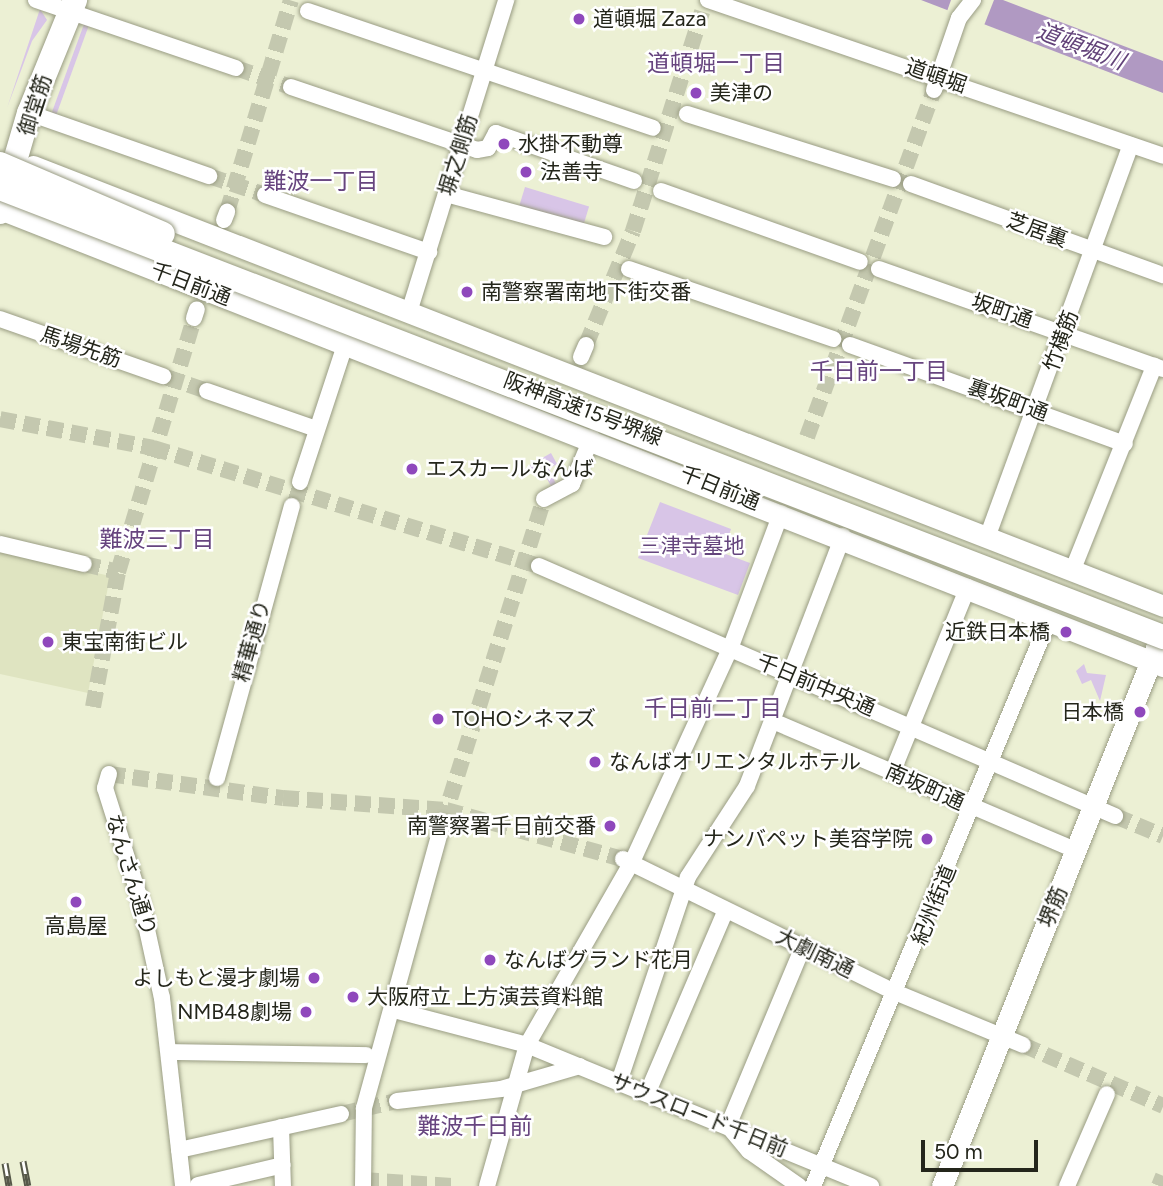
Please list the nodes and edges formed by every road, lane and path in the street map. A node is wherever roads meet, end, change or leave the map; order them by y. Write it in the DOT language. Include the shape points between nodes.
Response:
graph roads {
  1 [pos="36,0"];
  2 [pos="506,0"];
  3 [pos="973,0"];
  4 [pos="706,4"];
  5 [pos="733,4"];
  6 [pos="73,6"];
  7 [pos="308,11"];
  8 [pos="236,68"];
  9 [pos="484,69"];
  10 [pos="937,83"];
  11 [pos="290,87"];
  12 [pos="29,113"];
  13 [pos="687,114"];
  14 [pos="653,128"];
  15 [pos="461,145"];
  16 [pos="1131,145"];
  17 [pos="1163,156"];
  18 [pos="7,159"];
  19 [pos="209,176"];
  20 [pos="893,178"];
  21 [pos="634,181"];
  22 [pos="911,184"];
  23 [pos="661,191"];
  24 [pos="446,194"];
  25 [pos="265,195"];
  26 [pos="0,204"];
  27 [pos="604,237"];
  28 [pos="1093,251"];
  29 [pos="429,252"];
  30 [pos="860,262"];
  31 [pos="629,269"];
  32 [pos="879,269"];
  33 [pos="1163,275"];
  34 [pos="306,302"];
  35 [pos="410,309"];
  36 [pos="0,319"];
  37 [pos="1065,332"];
  38 [pos="833,339"];
  39 [pos="346,342"];
  40 [pos="850,345"];
  41 [pos="1158,367"];
  42 [pos="163,376"];
  43 [pos="207,391"];
  44 [pos="1037,410"];
  45 [pos="316,429"];
  46 [pos="592,437"];
  47 [pos="1125,444"];
  48 [pos="300,482"];
  49 [pos="544,499"];
  50 [pos="292,506"];
  51 [pos="781,513"];
  52 [pos="988,535"];
  53 [pos="843,536"];
  54 [pos="0,544"];
  55 [pos="84,564"];
  56 [pos="539,566"];
  57 [pos="1073,569"];
  58 [pos="968,587"];
  59 [pos="1163,606"];
  60 [pos="1049,620"];
  61 [pos="1163,629"];
  62 [pos="1163,637"];
  63 [pos="730,649"];
  64 [pos="1157,663"];
  65 [pos="792,674"];
  66 [pos="775,722"];
  67 [pos="911,726"];
  68 [pos="992,763"];
  69 [pos="892,773"];
  70 [pos="109,774"];
  71 [pos="217,778"];
  72 [pos="1093,805"];
  73 [pos="974,809"];
  74 [pos="1115,816"];
  75 [pos="442,824"];
  76 [pos="1075,850"];
  77 [pos="628,861"];
  78 [pos="685,888"];
  79 [pos="726,910"];
  80 [pos="803,947"];
  81 [pos="897,993"];
  82 [pos="390,1013"];
  83 [pos="1002,1035"];
  84 [pos="527,1045"];
  85 [pos="1023,1045"];
  86 [pos="171,1052"];
  87 [pos="366,1055"];
  88 [pos="580,1066"];
  89 [pos="619,1082"];
  90 [pos="515,1083"];
  91 [pos="647,1094"];
  92 [pos="1107,1094"];
  93 [pos="397,1101"];
  94 [pos="341,1114"];
  95 [pos="728,1126"];
  96 [pos="281,1127"];
  97 [pos="179,1150"];
  98 [pos="283,1165"];
  99 [pos="823,1166"];
  100 [pos="198,1185"];
  101 [pos="183,1186"];
  102 [pos="283,1186"];
  103 [pos="363,1186"];
  104 [pos="487,1186"];
  105 [pos="799,1186"];
  106 [pos="813,1186"];
  107 [pos="872,1186"];
  108 [pos="942,1186"];
  109 [pos="1067,1186"];
  1 -- 6 [label="street"];
  2 -- 9 [label="street, 塀之側筋"];
  3 -- 10 [label="street"];
  4 -- 5 [label="street, 道頓堀"];
  5 -- 10 [label="street, 道頓堀"];
  6 -- 8 [label="street" via="113,27"];
  6 -- 12 [label="highway, 御堂筋"];
  7 -- 9 [label="street"];
  9 -- 14 [label="street"];
  9 -- 15 [label="street, 塀之側筋"];
  10 -- 16 [label="street, 道頓堀"];
  11 -- 15 [label="street"];
  12 -- 18 [label="highway, 御堂筋"];
  12 -- 19 [label="street"];
  13 -- 20 [label="street"];
  15 -- 21 [label="street" via="485,149 496,133"];
  15 -- 24 [label="street, 塀之側筋"];
  16 -- 17 [label="street, 道頓堀"];
  16 -- 28 [label="street, 竹横筋"];
  18 -- 26 [label="highway, 御堂筋"];
  18 -- 34 [label="highway, bridge"];
  18 -- 35 [label="main road"];
  22 -- 28 [label="street, 芝居裏"];
  23 -- 30 [label="street"];
  24 -- 27 [label="street"];
  24 -- 29 [label="street, 塀之側筋"];
  25 -- 29 [label="street"];
  26 -- 34 [label="highway, 阪神高速15号堺線, bridge"];
  26 -- 39 [label="main road, 千日前通"];
  28 -- 33 [label="street, 芝居裏"];
  28 -- 37 [label="street, 竹横筋"];
  29 -- 35 [label="street, 塀之側筋"];
  31 -- 38 [label="street"];
  32 -- 37 [label="street, 坂町通"];
  34 -- 62 [label="highway, 阪神高速15号堺線, bridge"];
  35 -- 52 [label="main road"];
  36 -- 42 [label="street, 馬場先筋"];
  37 -- 41 [label="street, 坂町通"];
  37 -- 44 [label="street, 竹横筋"];
  39 -- 45 [label="street"];
  39 -- 46 [label="main road, 千日前通"];
  40 -- 44 [label="street, 裏坂町通"];
  41 -- 47 [label="street"];
  43 -- 45 [label="street"];
  44 -- 47 [label="street, 裏坂町通"];
  44 -- 52 [label="street, 竹横筋"];
  45 -- 48 [label="street"];
  46 -- 49 [label="street" via="572,484"];
  46 -- 51 [label="main road, 千日前通"];
  47 -- 57 [label="street"];
  50 -- 71 [label="street, 精華通り"];
  51 -- 53 [label="main road, 千日前通"];
  51 -- 63 [label="street"];
  52 -- 57 [label="main road"];
  53 -- 58 [label="main road, 千日前通"];
  53 -- 65 [label="street"];
  54 -- 55 [label="street"];
  56 -- 63 [label="street, 千日前中央通"];
  57 -- 59 [label="main road"];
  58 -- 60 [label="main road, 千日前通"];
  58 -- 67 [label="street"];
  60 -- 64 [label="main road, 千日前通"];
  60 -- 68 [label="street, 紀州街道"];
  61 -- 64 [label="main road, 堺筋"];
  63 -- 65 [label="street, 千日前中央通"];
  63 -- 77 [label="street"];
  64 -- 72 [label="main road, 堺筋"];
  65 -- 66 [label="street"];
  65 -- 67 [label="street, 千日前中央通"];
  66 -- 69 [label="street, 南坂町通"];
  66 -- 78 [label="street" via="747,786"];
  67 -- 68 [label="street, 千日前中央通"];
  67 -- 69 [label="street"];
  68 -- 72 [label="street, 千日前中央通"];
  68 -- 73 [label="street, 紀州街道"];
  69 -- 73 [label="street, 南坂町通"];
  70 -- 86 [label="street, なんさん通り" via="105,788 141,902"];
  72 -- 74 [label="street, 千日前中央通"];
  72 -- 76 [label="main road, 堺筋"];
  73 -- 76 [label="street, 南坂町通"];
  73 -- 81 [label="street, 紀州街道"];
  75 -- 82 [label="street"];
  76 -- 83 [label="main road, 堺筋"];
  77 -- 78 [label="street, 大劇南通"];
  77 -- 84 [label="street"];
  78 -- 79 [label="street, 大劇南通"];
  78 -- 89 [label="street"];
  79 -- 80 [label="street, 大劇南通"];
  79 -- 91 [label="street"];
  80 -- 81 [label="street, 大劇南通"];
  80 -- 95 [label="street"];
  81 -- 83 [label="street, 大劇南通"];
  81 -- 99 [label="street, 紀州街道"];
  82 -- 84 [label="street, サウスロード千日前"];
  82 -- 103 [label="street" via="364,1108"];
  83 -- 85 [label="street, 大劇南通"];
  83 -- 108 [label="main road, 堺筋"];
  84 -- 88 [label="street, サウスロード千日前"];
  84 -- 90 [label="street"];
  86 -- 87 [label="street"];
  86 -- 97 [label="street, なんさん通り"];
  88 -- 89 [label="street, サウスロード千日前"];
  88 -- 90 [label="street"];
  89 -- 91 [label="street, サウスロード千日前"];
  90 -- 93 [label="street"];
  90 -- 104 [label="street"];
  91 -- 95 [label="street, サウスロード千日前"];
  92 -- 109 [label="street"];
  94 -- 96 [label="street"];
  95 -- 99 [label="street, サウスロード千日前"];
  95 -- 105 [label="street" via="749,1151"];
  96 -- 97 [label="street"];
  96 -- 98 [label="street"];
  97 -- 101 [label="street, なんさん通り"];
  98 -- 100 [label="street"];
  98 -- 102 [label="street"];
  99 -- 106 [label="street, 紀州街道"];
  99 -- 107 [label="street, サウスロード千日前"];
}
